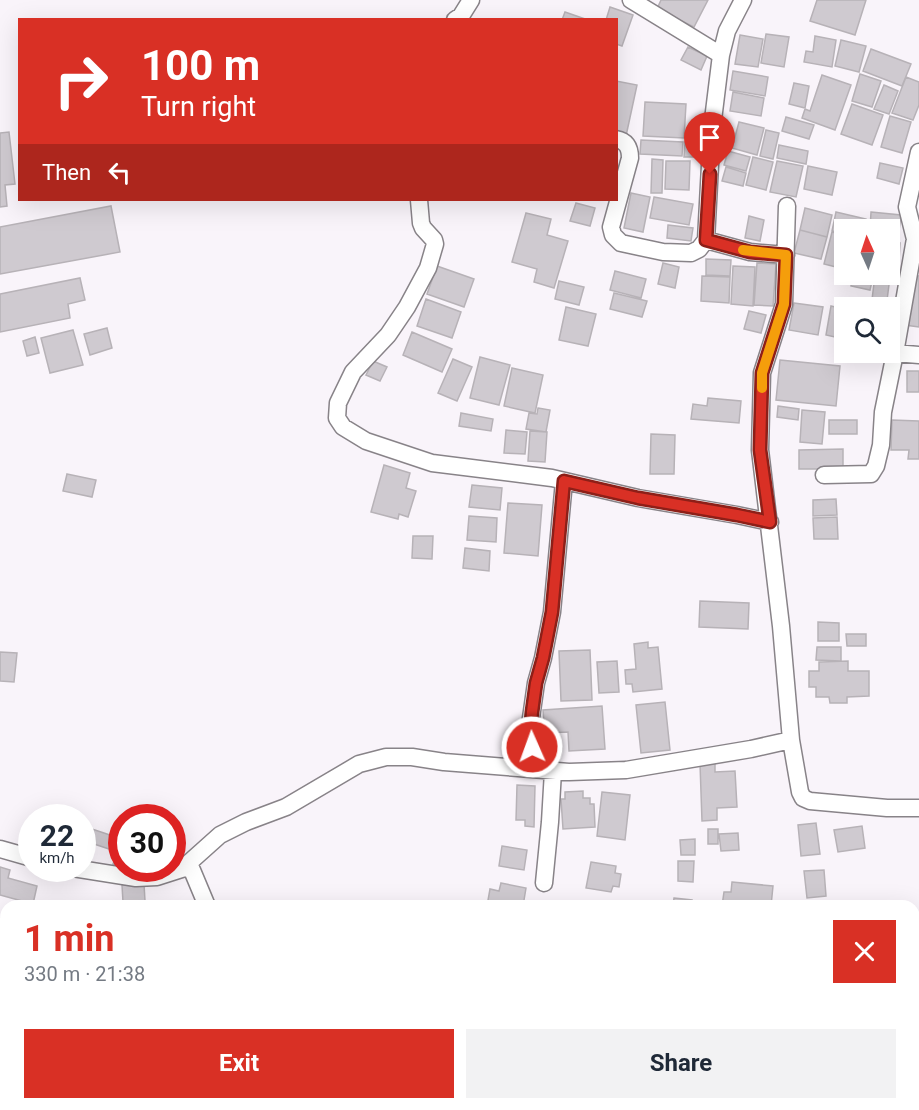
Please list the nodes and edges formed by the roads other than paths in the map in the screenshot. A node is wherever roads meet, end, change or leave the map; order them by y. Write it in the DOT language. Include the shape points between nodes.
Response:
graph roads {
  1 [pos="471,0"];
  2 [pos="631,0"];
  3 [pos="743,0"];
  4 [pos="458,18"];
  5 [pos="721,55"];
  6 [pos="618,140"];
  7 [pos="919,152"];
  8 [pos="419,201"];
  9 [pos="787,206"];
  10 [pos="917,239"];
  11 [pos="706,240"];
  12 [pos="786,255"];
  13 [pos="900,327"];
  14 [pos="900,354"];
  15 [pos="919,356"];
  16 [pos="893,363"];
  17 [pos="824,475"];
  18 [pos="564,481"];
  19 [pos="770,522"];
  20 [pos="791,740"];
  21 [pos="534,769"];
  22 [pos="553,771"];
  23 [pos="919,808"];
  24 [pos="0,849"];
  25 [pos="18,854"];
  26 [pos="189,863"];
  27 [pos="96,872"];
  28 [pos="544,883"];
  29 [pos="204,900"];
  1 -- 4 [label="street"];
  2 -- 5 [label="street"];
  3 -- 5 [label="street" via="727,31"];
  5 -- 11 [label="street" via="712,128"];
  6 -- 11 [label="street" via="627,145 630,158 611,227 613,235 621,243 663,252 691,252"];
  7 -- 10 [label="street" via="907,207"];
  8 -- 18 [label="street" via="421,223 435,244 428,268 388,335 348,379 338,403 337,418 343,427 366,441 432,463"];
  9 -- 12 [label="street"];
  10 -- 13 [label="street"];
  11 -- 12 [label="street" via="750,252"];
  12 -- 19 [label="street" via="784,304 762,373 760,450"];
  14 -- 15 [label="street"];
  16 -- 17 [label="street" via="876,466 871,474"];
  18 -- 19 [label="street"];
  18 -- 21 [label="street" via="552,612 531,718"];
  19 -- 20 [label="street"];
  20 -- 22 [label="street" via="626,770"];
  20 -- 23 [label="street" via="803,798"];
  21 -- 22 [label="street"];
  21 -- 26 [label="street" via="412,757 386,757 359,764 286,807 220,835"];
  22 -- 28 [label="street"];
  24 -- 25 [label="street"];
  26 -- 27 [label="street" via="157,877"];
  26 -- 29 [label="street"];
}
